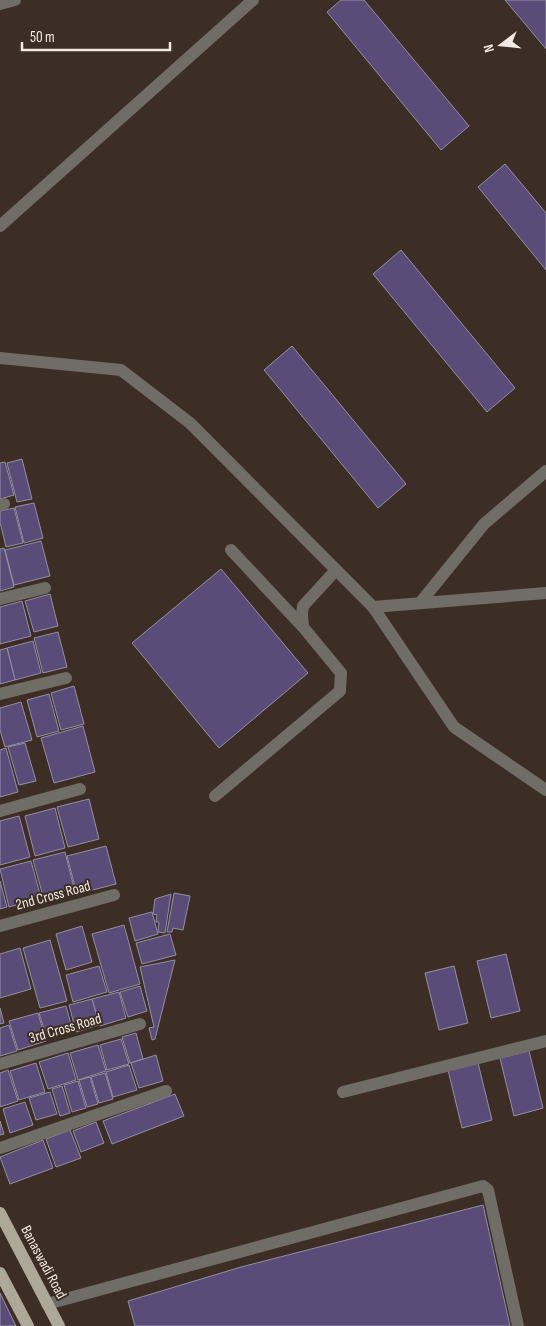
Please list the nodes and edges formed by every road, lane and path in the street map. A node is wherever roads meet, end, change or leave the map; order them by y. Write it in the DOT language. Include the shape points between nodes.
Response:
graph roads {
  1 [pos="16,0"];
  2 [pos="253,0"];
  3 [pos="0,4"];
  4 [pos="0,226"];
  5 [pos="0,358"];
  6 [pos="546,472"];
  7 [pos="231,550"];
  8 [pos="336,570"];
  9 [pos="46,588"];
  10 [pos="546,593"];
  11 [pos="0,599"];
  12 [pos="420,603"];
  13 [pos="373,608"];
  14 [pos="303,627"];
  15 [pos="66,678"];
  16 [pos="0,694"];
  17 [pos="80,789"];
  18 [pos="546,790"];
  19 [pos="215,796"];
  20 [pos="0,811"];
  21 [pos="114,895"];
  22 [pos="0,926"];
  23 [pos="140,1024"];
  24 [pos="546,1042"];
  25 [pos="0,1064"];
  26 [pos="166,1090"];
  27 [pos="343,1092"];
  28 [pos="0,1148"];
  29 [pos="0,1213"];
  30 [pos="0,1274"];
  31 [pos="48,1304"];
  32 [pos="28,1326"];
  33 [pos="59,1326"];
  34 [pos="518,1326"];
  1 -- 3 [label="street"];
  2 -- 4 [label="street"];
  5 -- 8 [label="street" via="120,370 190,423"];
  6 -- 12 [label="street" via="484,524"];
  7 -- 14 [label="street"];
  8 -- 13 [label="street"];
  8 -- 14 [label="street" via="303,606"];
  9 -- 11 [label="street"];
  10 -- 12 [label="street"];
  12 -- 13 [label="street"];
  13 -- 18 [label="street" via="454,727"];
  14 -- 19 [label="street" via="340,673 340,690"];
  15 -- 16 [label="street"];
  17 -- 20 [label="street"];
  21 -- 22 [label="street, 2nd Cross Road"];
  23 -- 25 [label="street, 3rd Cross Road"];
  24 -- 27 [label="street"];
  26 -- 28 [label="street"];
  29 -- 31 [label="main road, Banaswadi Road"];
  30 -- 32 [label="main road"];
  31 -- 33 [label="main road, Banaswadi Road"];
  31 -- 34 [label="street" via="483,1186 488,1190"];
}
